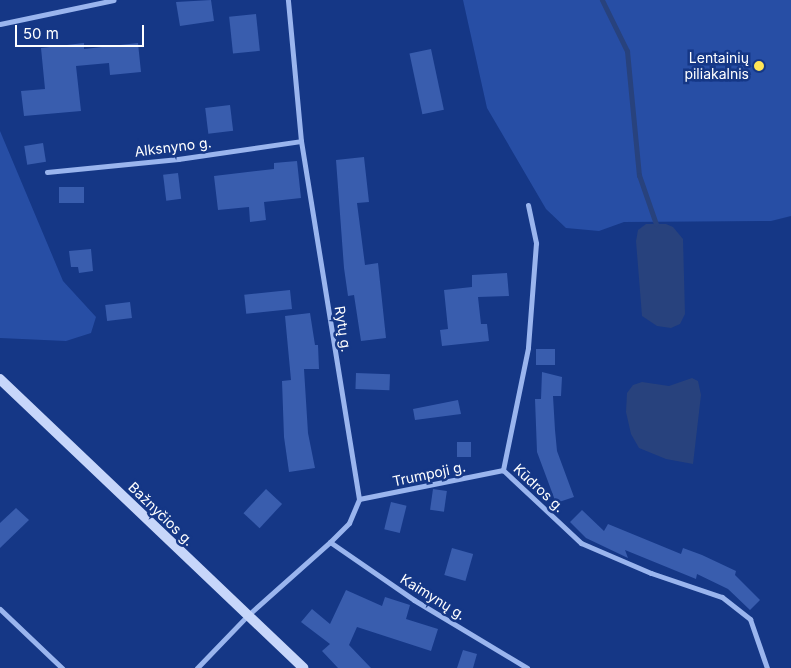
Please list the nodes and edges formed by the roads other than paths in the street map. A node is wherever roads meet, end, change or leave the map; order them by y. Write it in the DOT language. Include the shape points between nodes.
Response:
graph roads {
  1 [pos="114,0"];
  2 [pos="288,0"];
  3 [pos="0,24"];
  4 [pos="301,141"];
  5 [pos="47,172"];
  6 [pos="528,205"];
  7 [pos="0,379"];
  8 [pos="503,470"];
  9 [pos="359,500"];
  10 [pos="330,542"];
  11 [pos="0,609"];
  12 [pos="247,616"];
  13 [pos="62,668"];
  14 [pos="197,668"];
  15 [pos="304,668"];
  16 [pos="527,668"];
  17 [pos="767,668"];
  1 -- 3 [label="street"];
  2 -- 4 [label="street, Rytų g."];
  4 -- 5 [label="street, Alksnyno g." via="178,159"];
  4 -- 9 [label="street, Rytų g."];
  6 -- 8 [label="street, Kūdros g." via="536,243 528,348"];
  7 -- 12 [label="main road, Bažnyčios g."];
  8 -- 9 [label="street, Trumpoji g."];
  8 -- 17 [label="street, Kūdros g." via="581,543 650,574 722,597 750,619"];
  9 -- 10 [label="street" via="349,523"];
  10 -- 12 [label="street"];
  10 -- 16 [label="street, Kaimynų g." via="414,600"];
  11 -- 13 [label="street"];
  12 -- 14 [label="street"];
  12 -- 15 [label="main road, Bažnyčios g."];
}
